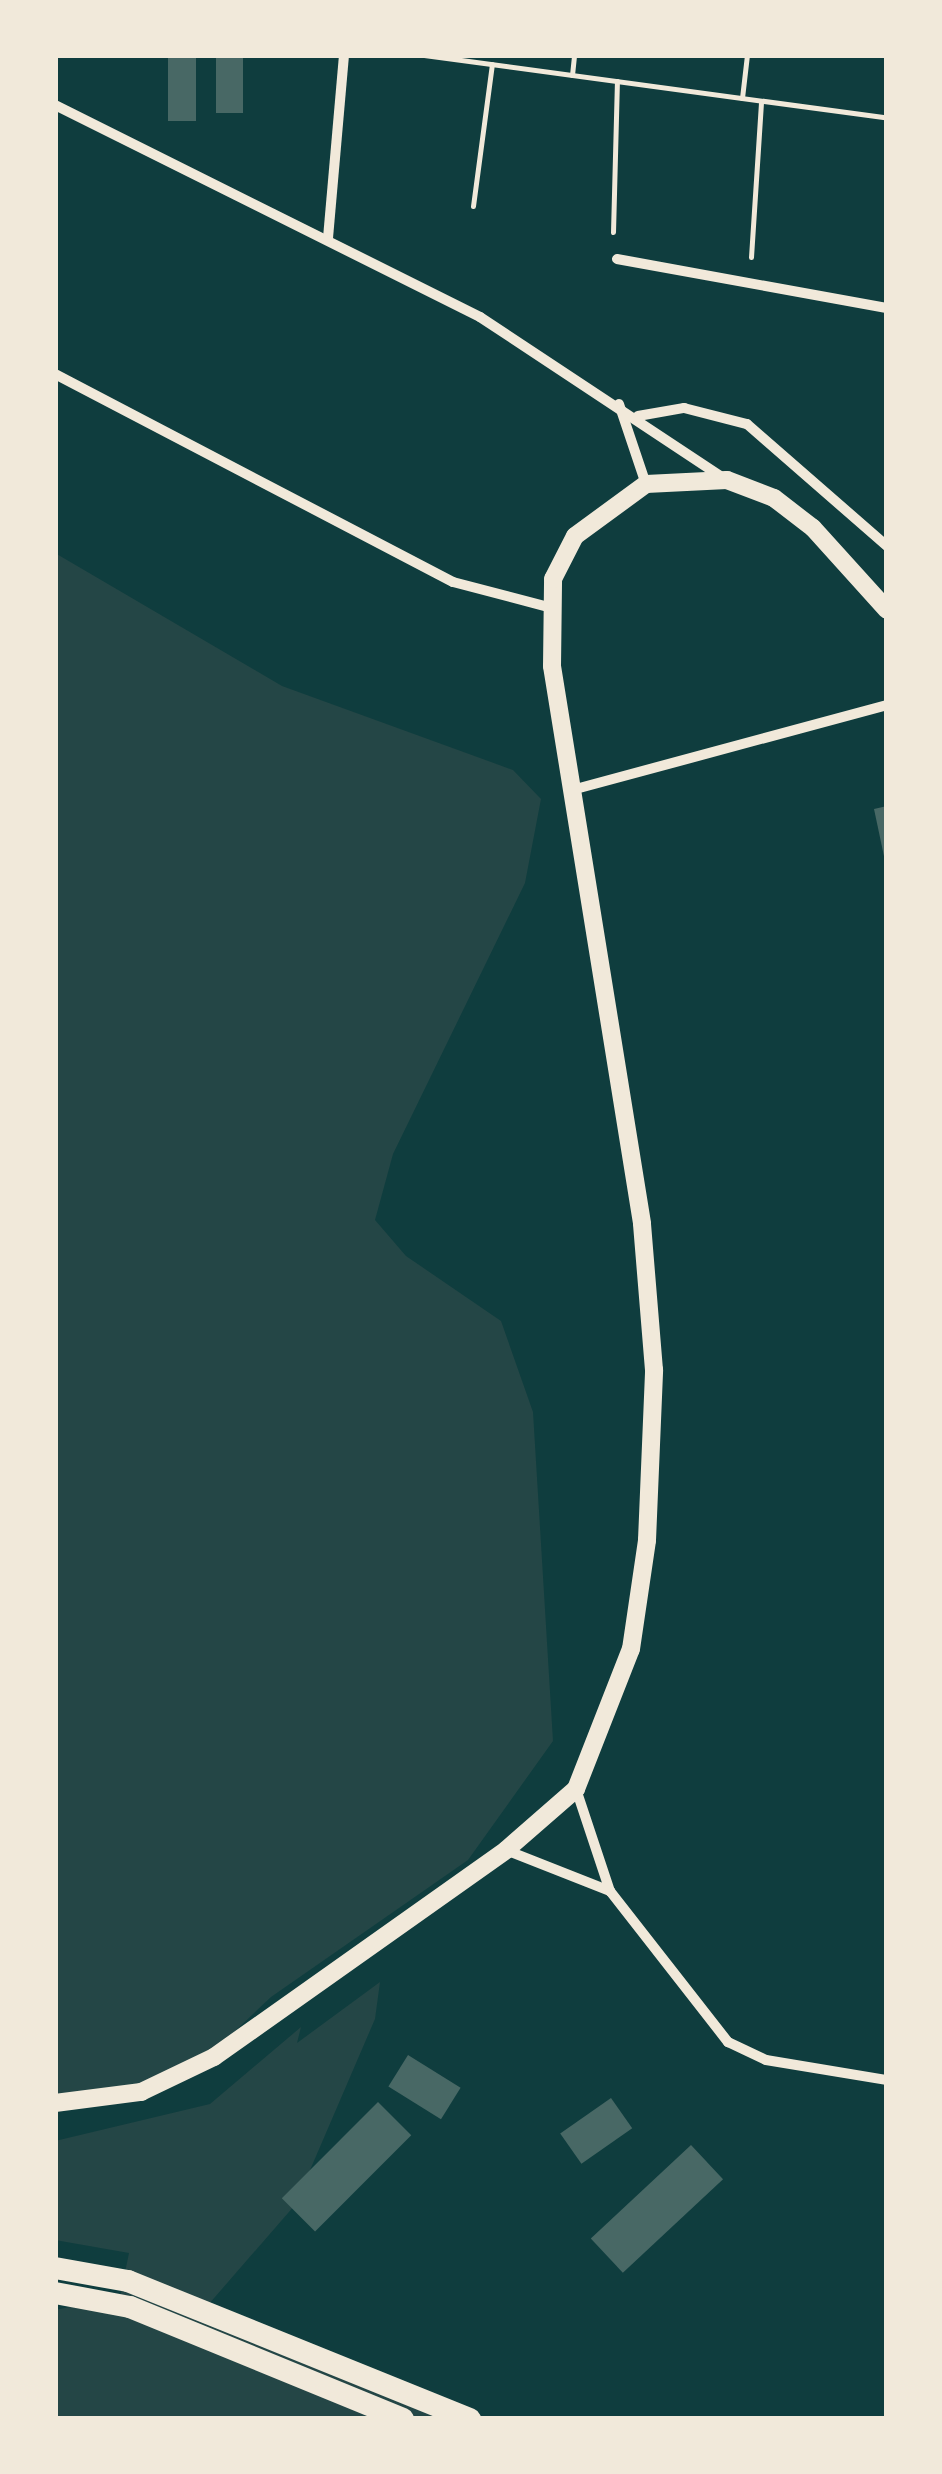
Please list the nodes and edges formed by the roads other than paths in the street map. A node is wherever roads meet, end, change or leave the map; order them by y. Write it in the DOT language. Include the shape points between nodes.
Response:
graph roads {
  1 [pos="344,55"];
  2 [pos="55,105"];
  3 [pos="328,238"];
  4 [pos="617,259"];
  5 [pos="887,308"];
  6 [pos="55,374"];
  7 [pos="619,404"];
  8 [pos="638,416"];
  9 [pos="727,480"];
  10 [pos="646,484"];
  11 [pos="887,546"];
  12 [pos="548,608"];
  13 [pos="887,610"];
  14 [pos="887,706"];
  15 [pos="572,790"];
  16 [pos="576,1789"];
  17 [pos="506,1850"];
  18 [pos="610,1891"];
  19 [pos="887,2080"];
  20 [pos="55,2103"];
  21 [pos="55,2268"];
  22 [pos="55,2293"];
  23 [pos="402,2419"];
  24 [pos="470,2419"];
  1 -- 3 [label="street"];
  2 -- 3 [label="street"];
  3 -- 7 [label="street"];
  4 -- 5 [label="street"];
  6 -- 12 [label="street" via="452,582"];
  7 -- 8 [label="street"];
  7 -- 10 [label="street"];
  8 -- 9 [label="street"];
  8 -- 11 [label="street" via="684,408 747,424"];
  9 -- 10 [label="street"];
  9 -- 13 [label="street" via="774,498 813,528"];
  10 -- 12 [label="street" via="575,536"];
  12 -- 15 [label="street"];
  14 -- 15 [label="street"];
  15 -- 16 [label="street" via="642,1223 654,1370 648,1540 631,1650"];
  16 -- 17 [label="street"];
  16 -- 18 [label="street"];
  17 -- 18 [label="street"];
  17 -- 20 [label="street" via="214,2057 141,2092"];
  18 -- 19 [label="street" via="728,2042 766,2060"];
  21 -- 24 [label="main road" via="128,2281"];
  22 -- 23 [label="main road" via="130,2307"];
}
